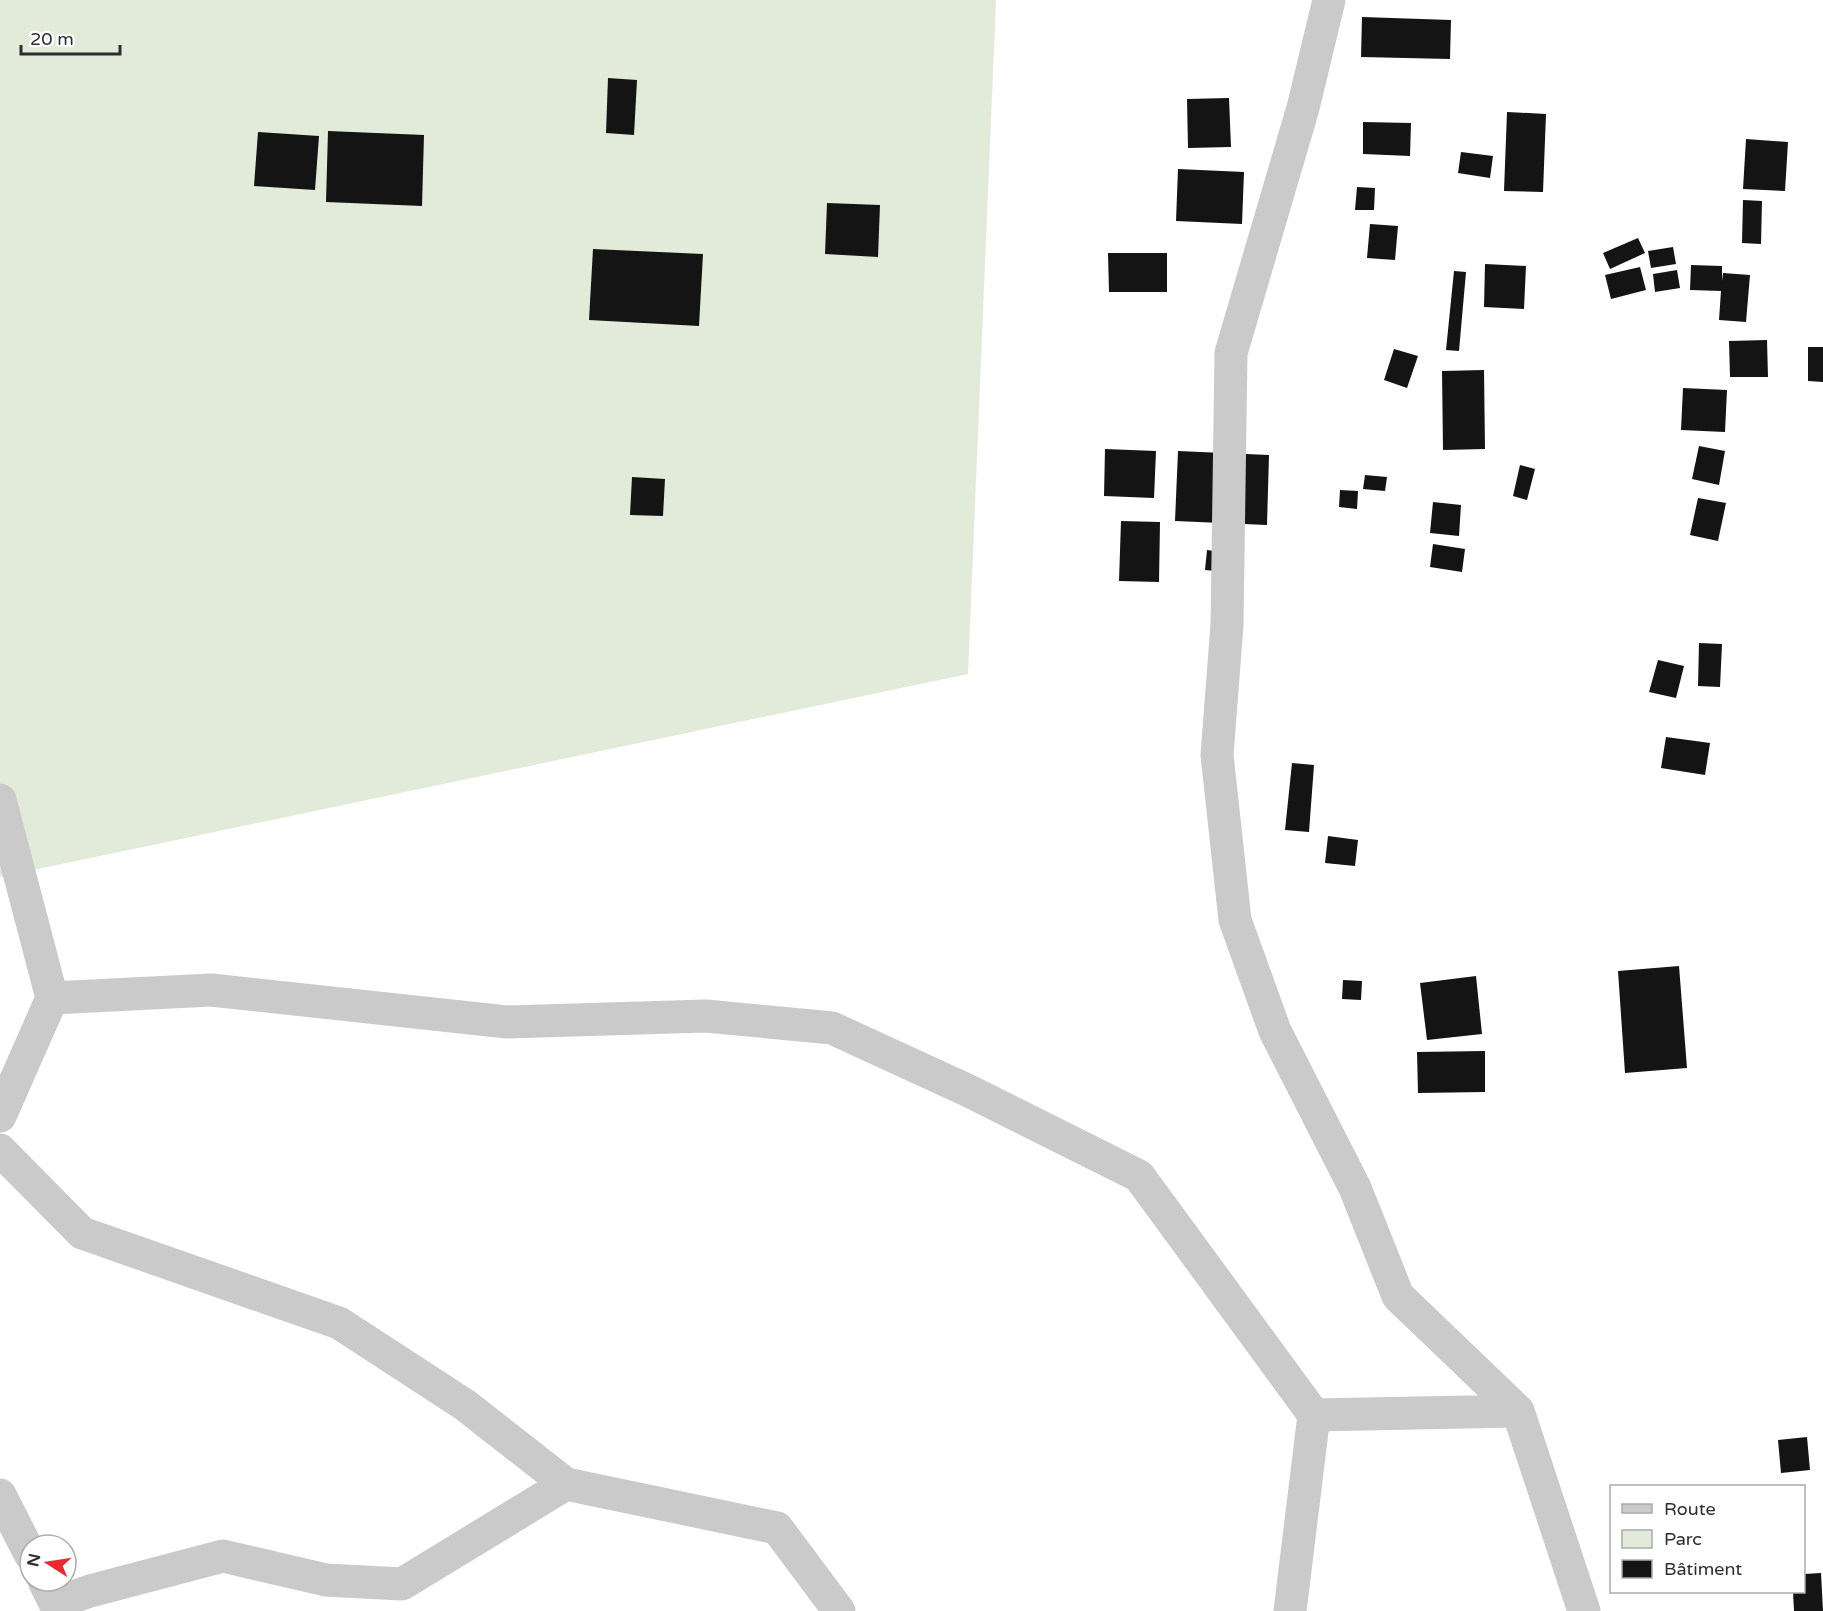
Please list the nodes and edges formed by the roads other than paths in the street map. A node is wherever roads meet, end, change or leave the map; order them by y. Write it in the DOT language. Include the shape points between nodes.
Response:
graph roads {
  1 [pos="1329,0"];
  2 [pos="0,800"];
  3 [pos="52,998"];
  4 [pos="0,1116"];
  5 [pos="0,1150"];
  6 [pos="1518,1411"];
  7 [pos="1314,1415"];
  8 [pos="566,1484"];
  9 [pos="0,1495"];
  10 [pos="19,1533"];
  11 [pos="52,1598"];
  12 [pos="839,1611"];
  13 [pos="1290,1611"];
  14 [pos="1584,1611"];
  1 -- 6 [label="street" via="1304,108 1231,352 1227,625 1217,755 1235,920 1275,1031 1355,1188 1398,1296"];
  2 -- 3 [label="street"];
  3 -- 4 [label="street"];
  3 -- 7 [label="street" via="211,990 507,1022 706,1016 832,1028 1140,1176"];
  5 -- 8 [label="street" via="82,1233 339,1323 465,1405"];
  6 -- 7 [label="street"];
  6 -- 14 [label="street"];
  7 -- 13 [label="street"];
  8 -- 11 [label="street" via="402,1584 326,1581 223,1556"];
  8 -- 12 [label="street" via="777,1528"];
  9 -- 10 [label="street"];
}
